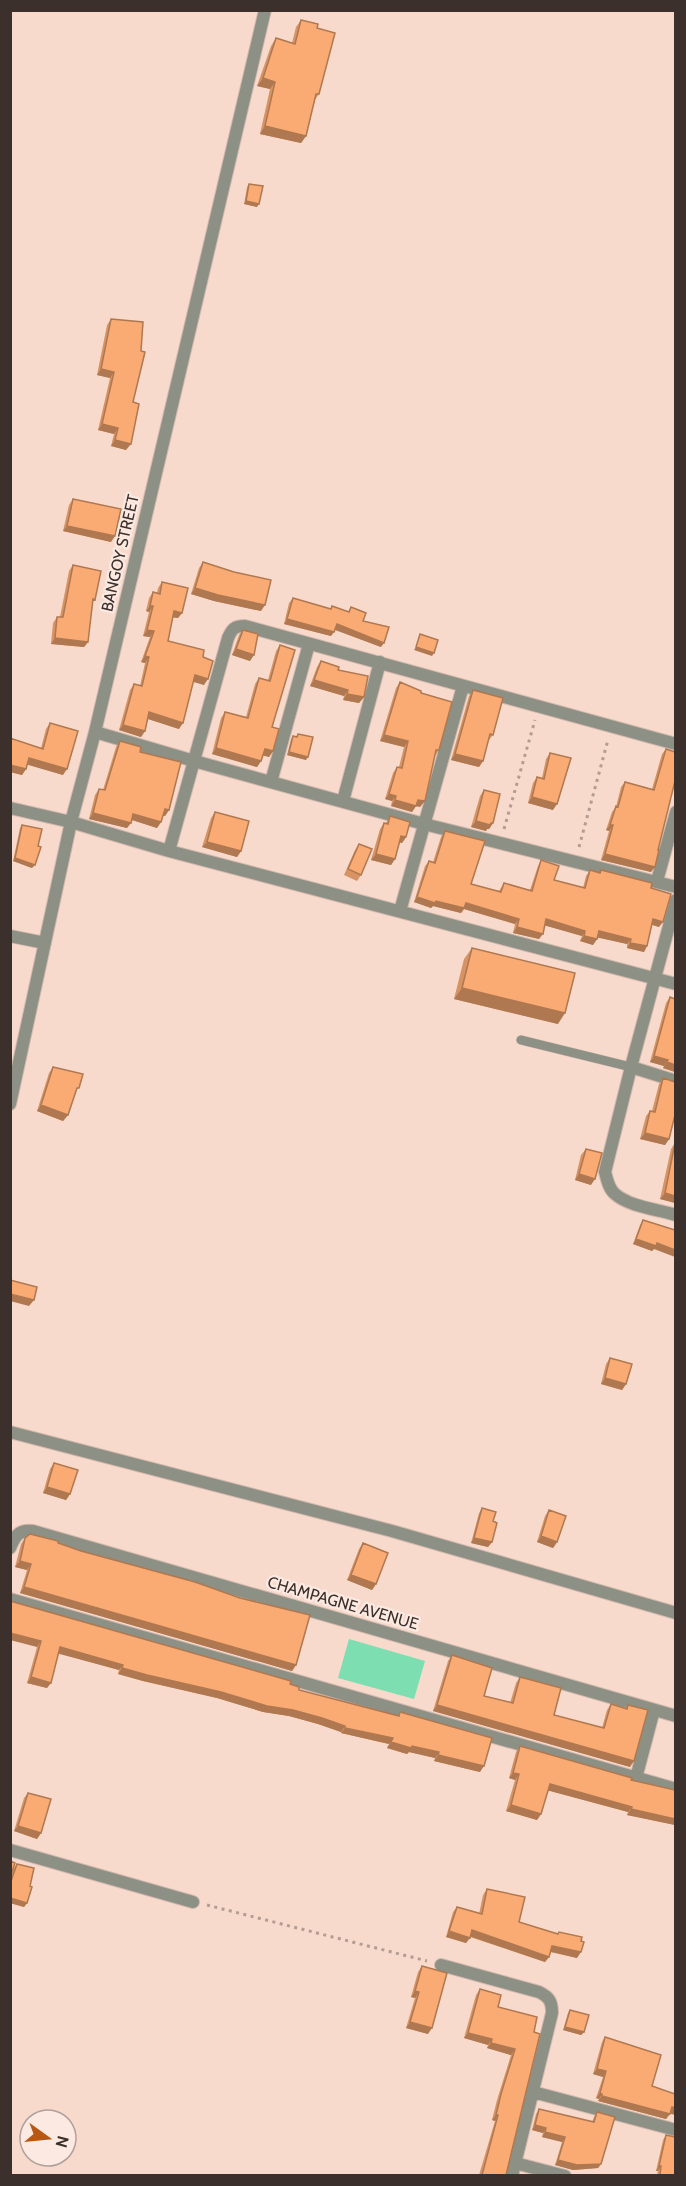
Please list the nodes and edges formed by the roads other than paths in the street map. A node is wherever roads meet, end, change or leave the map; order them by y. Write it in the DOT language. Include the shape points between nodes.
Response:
graph roads {
  1 [pos="265,10"];
  2 [pos="309,644"];
  3 [pos="380,662"];
  4 [pos="463,686"];
  5 [pos="95,732"];
  6 [pos="675,744"];
  7 [pos="194,761"];
  8 [pos="270,782"];
  9 [pos="343,801"];
  10 [pos="10,808"];
  11 [pos="675,812"];
  12 [pos="71,822"];
  13 [pos="424,824"];
  14 [pos="169,851"];
  15 [pos="657,881"];
  16 [pos="675,887"];
  17 [pos="675,900"];
  18 [pos="400,911"];
  19 [pos="10,936"];
  20 [pos="45,943"];
  21 [pos="654,978"];
  22 [pos="675,984"];
  23 [pos="521,1040"];
  24 [pos="631,1067"];
  25 [pos="675,1081"];
  26 [pos="10,1104"];
  27 [pos="675,1215"];
  28 [pos="10,1432"];
  29 [pos="10,1548"];
  30 [pos="10,1599"];
  31 [pos="675,1613"];
  32 [pos="654,1710"];
  33 [pos="675,1716"];
  34 [pos="636,1778"];
  35 [pos="675,1789"];
  36 [pos="10,1850"];
  37 [pos="193,1902"];
  38 [pos="441,1965"];
  39 [pos="533,2092"];
  40 [pos="675,2130"];
  41 [pos="515,2163"];
  42 [pos="512,2175"];
  43 [pos="565,2175"];
  1 -- 5 [label="street, BANGOY STREET"];
  2 -- 3 [label="street"];
  2 -- 7 [label="street" via="245,626 232,628"];
  2 -- 8 [label="street"];
  3 -- 4 [label="street"];
  3 -- 9 [label="street"];
  4 -- 6 [label="street"];
  4 -- 13 [label="street"];
  5 -- 7 [label="street"];
  5 -- 12 [label="street, BANGOY STREET"];
  7 -- 8 [label="street"];
  7 -- 14 [label="street"];
  8 -- 9 [label="street"];
  9 -- 13 [label="street"];
  10 -- 12 [label="street"];
  11 -- 15 [label="street"];
  12 -- 14 [label="street"];
  12 -- 20 [label="street, BANGOY STREET"];
  13 -- 15 [label="street"];
  13 -- 18 [label="street"];
  14 -- 18 [label="street"];
  15 -- 16 [label="street"];
  17 -- 21 [label="street"];
  18 -- 21 [label="street"];
  19 -- 20 [label="street"];
  20 -- 26 [label="street, BANGOY STREET"];
  21 -- 22 [label="street"];
  21 -- 24 [label="street"];
  23 -- 24 [label="lane"];
  24 -- 25 [label="street"];
  24 -- 27 [label="street" via="605,1172 614,1194"];
  28 -- 31 [label="street" via="392,1531"];
  29 -- 32 [label="street, CHAMPAGNE AVENUE" via="20,1532 33,1531"];
  30 -- 34 [label="street"];
  32 -- 33 [label="street, CHAMPAGNE AVENUE"];
  32 -- 34 [label="street"];
  34 -- 35 [label="street"];
  36 -- 37 [label="street"];
  38 -- 39 [label="street" via="547,1996 552,2013"];
  39 -- 40 [label="street"];
  39 -- 41 [label="street"];
  41 -- 42 [label="street"];
  41 -- 43 [label="street"];
}
